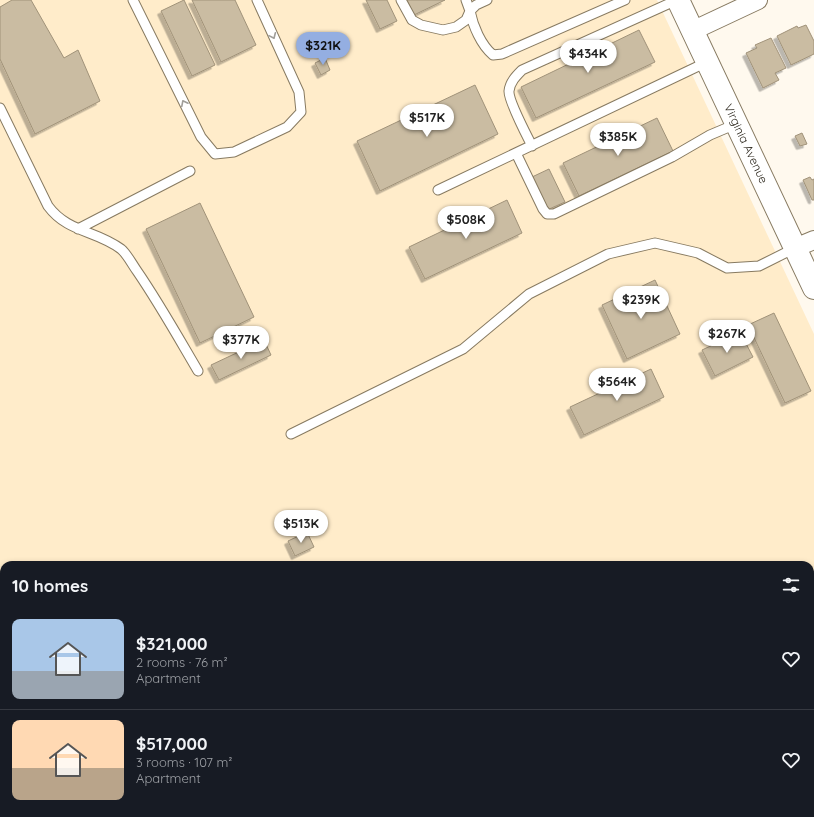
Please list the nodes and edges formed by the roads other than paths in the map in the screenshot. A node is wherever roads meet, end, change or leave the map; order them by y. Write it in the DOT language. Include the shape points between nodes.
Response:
graph roads {
  1 [pos="133,0"];
  2 [pos="257,0"];
  3 [pos="401,0"];
  4 [pos="466,0"];
  5 [pos="487,0"];
  6 [pos="625,0"];
  7 [pos="677,0"];
  8 [pos="758,0"];
  9 [pos="470,11"];
  10 [pos="692,31"];
  11 [pos="707,62"];
  12 [pos="0,108"];
  13 [pos="736,124"];
  14 [pos="532,146"];
  15 [pos="516,153"];
  16 [pos="190,171"];
  17 [pos="438,190"];
  18 [pos="78,229"];
  19 [pos="805,244"];
  20 [pos="814,288"];
  21 [pos="198,371"];
  22 [pos="291,434"];
  2 -- 1 [label="lane, one-way" via="299,92 302,112 287,127 234,152 215,154 201,137"];
  3 -- 9 [label="lane" via="412,20 443,30 456,27 466,20"];
  4 -- 9 [label="lane"];
  5 -- 9 [label="lane"];
  6 -- 9 [label="lane" via="493,56 486,49"];
  7 -- 10 [label="street, Virginia Avenue"];
  7 -- 14 [label="lane" via="522,70 513,78 509,92"];
  8 -- 10 [label="street"];
  10 -- 11 [label="street, Virginia Avenue"];
  11 -- 13 [label="street, Virginia Avenue"];
  11 -- 14 [label="lane"];
  12 -- 18 [label="lane" via="48,206 54,214"];
  13 -- 15 [label="lane" via="554,214 547,214 543,209"];
  13 -- 19 [label="street, Virginia Avenue"];
  14 -- 15 [label="lane"];
  15 -- 17 [label="lane"];
  16 -- 18 [label="lane"];
  18 -- 21 [label="lane" via="100,236 121,250 154,295"];
  19 -- 20 [label="street, Virginia Avenue"];
  19 -- 22 [label="lane" via="759,266 727,268 698,253 655,243 608,254 529,294 463,349"];
}
